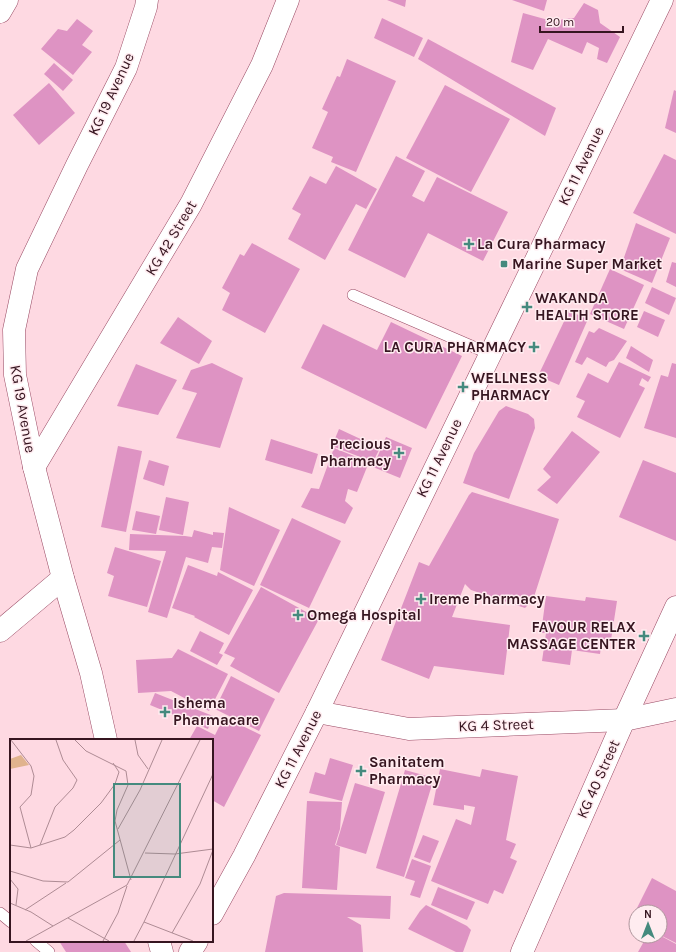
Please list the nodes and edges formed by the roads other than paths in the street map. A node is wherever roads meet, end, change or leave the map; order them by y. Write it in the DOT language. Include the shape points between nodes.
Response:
graph roads {
  1 [pos="7,0"];
  2 [pos="146,0"];
  3 [pos="288,0"];
  4 [pos="662,0"];
  5 [pos="0,12"];
  6 [pos="354,295"];
  7 [pos="490,354"];
  8 [pos="34,467"];
  9 [pos="63,578"];
  10 [pos="676,607"];
  11 [pos="0,631"];
  12 [pos="676,709"];
  13 [pos="317,712"];
  14 [pos="624,720"];
  15 [pos="106,739"];
  16 [pos="213,912"];
  17 [pos="0,913"];
  18 [pos="10,921"];
  19 [pos="37,942"];
  20 [pos="159,942"];
  21 [pos="196,942"];
  22 [pos="50,952"];
  23 [pos="162,952"];
  24 [pos="190,952"];
  25 [pos="522,952"];
  1 -- 5 [label="main road"];
  2 -- 8 [label="main road, KG 19 Avenue" via="126,68 27,269 14,330 14,375"];
  3 -- 8 [label="main road, KG 42 Street" via="262,64 191,204"];
  4 -- 7 [label="main road, KG 11 Avenue"];
  6 -- 7 [label="lane"];
  7 -- 13 [label="main road, KG 11 Avenue"];
  8 -- 9 [label="main road, KG 19 Avenue"];
  9 -- 11 [label="main road"];
  9 -- 15 [label="main road, KG 19 Avenue" via="91,673"];
  10 -- 14 [label="main road, KG 40 Street"];
  12 -- 14 [label="main road, KG 4 Street"];
  13 -- 14 [label="main road, KG 4 Street" via="409,729"];
  13 -- 16 [label="main road, KG 11 Avenue"];
  14 -- 25 [label="main road, KG 40 Street"];
  17 -- 18 [label="lane"];
  19 -- 22 [label="lane"];
  20 -- 23 [label="main road"];
  21 -- 24 [label="main road"];
}
